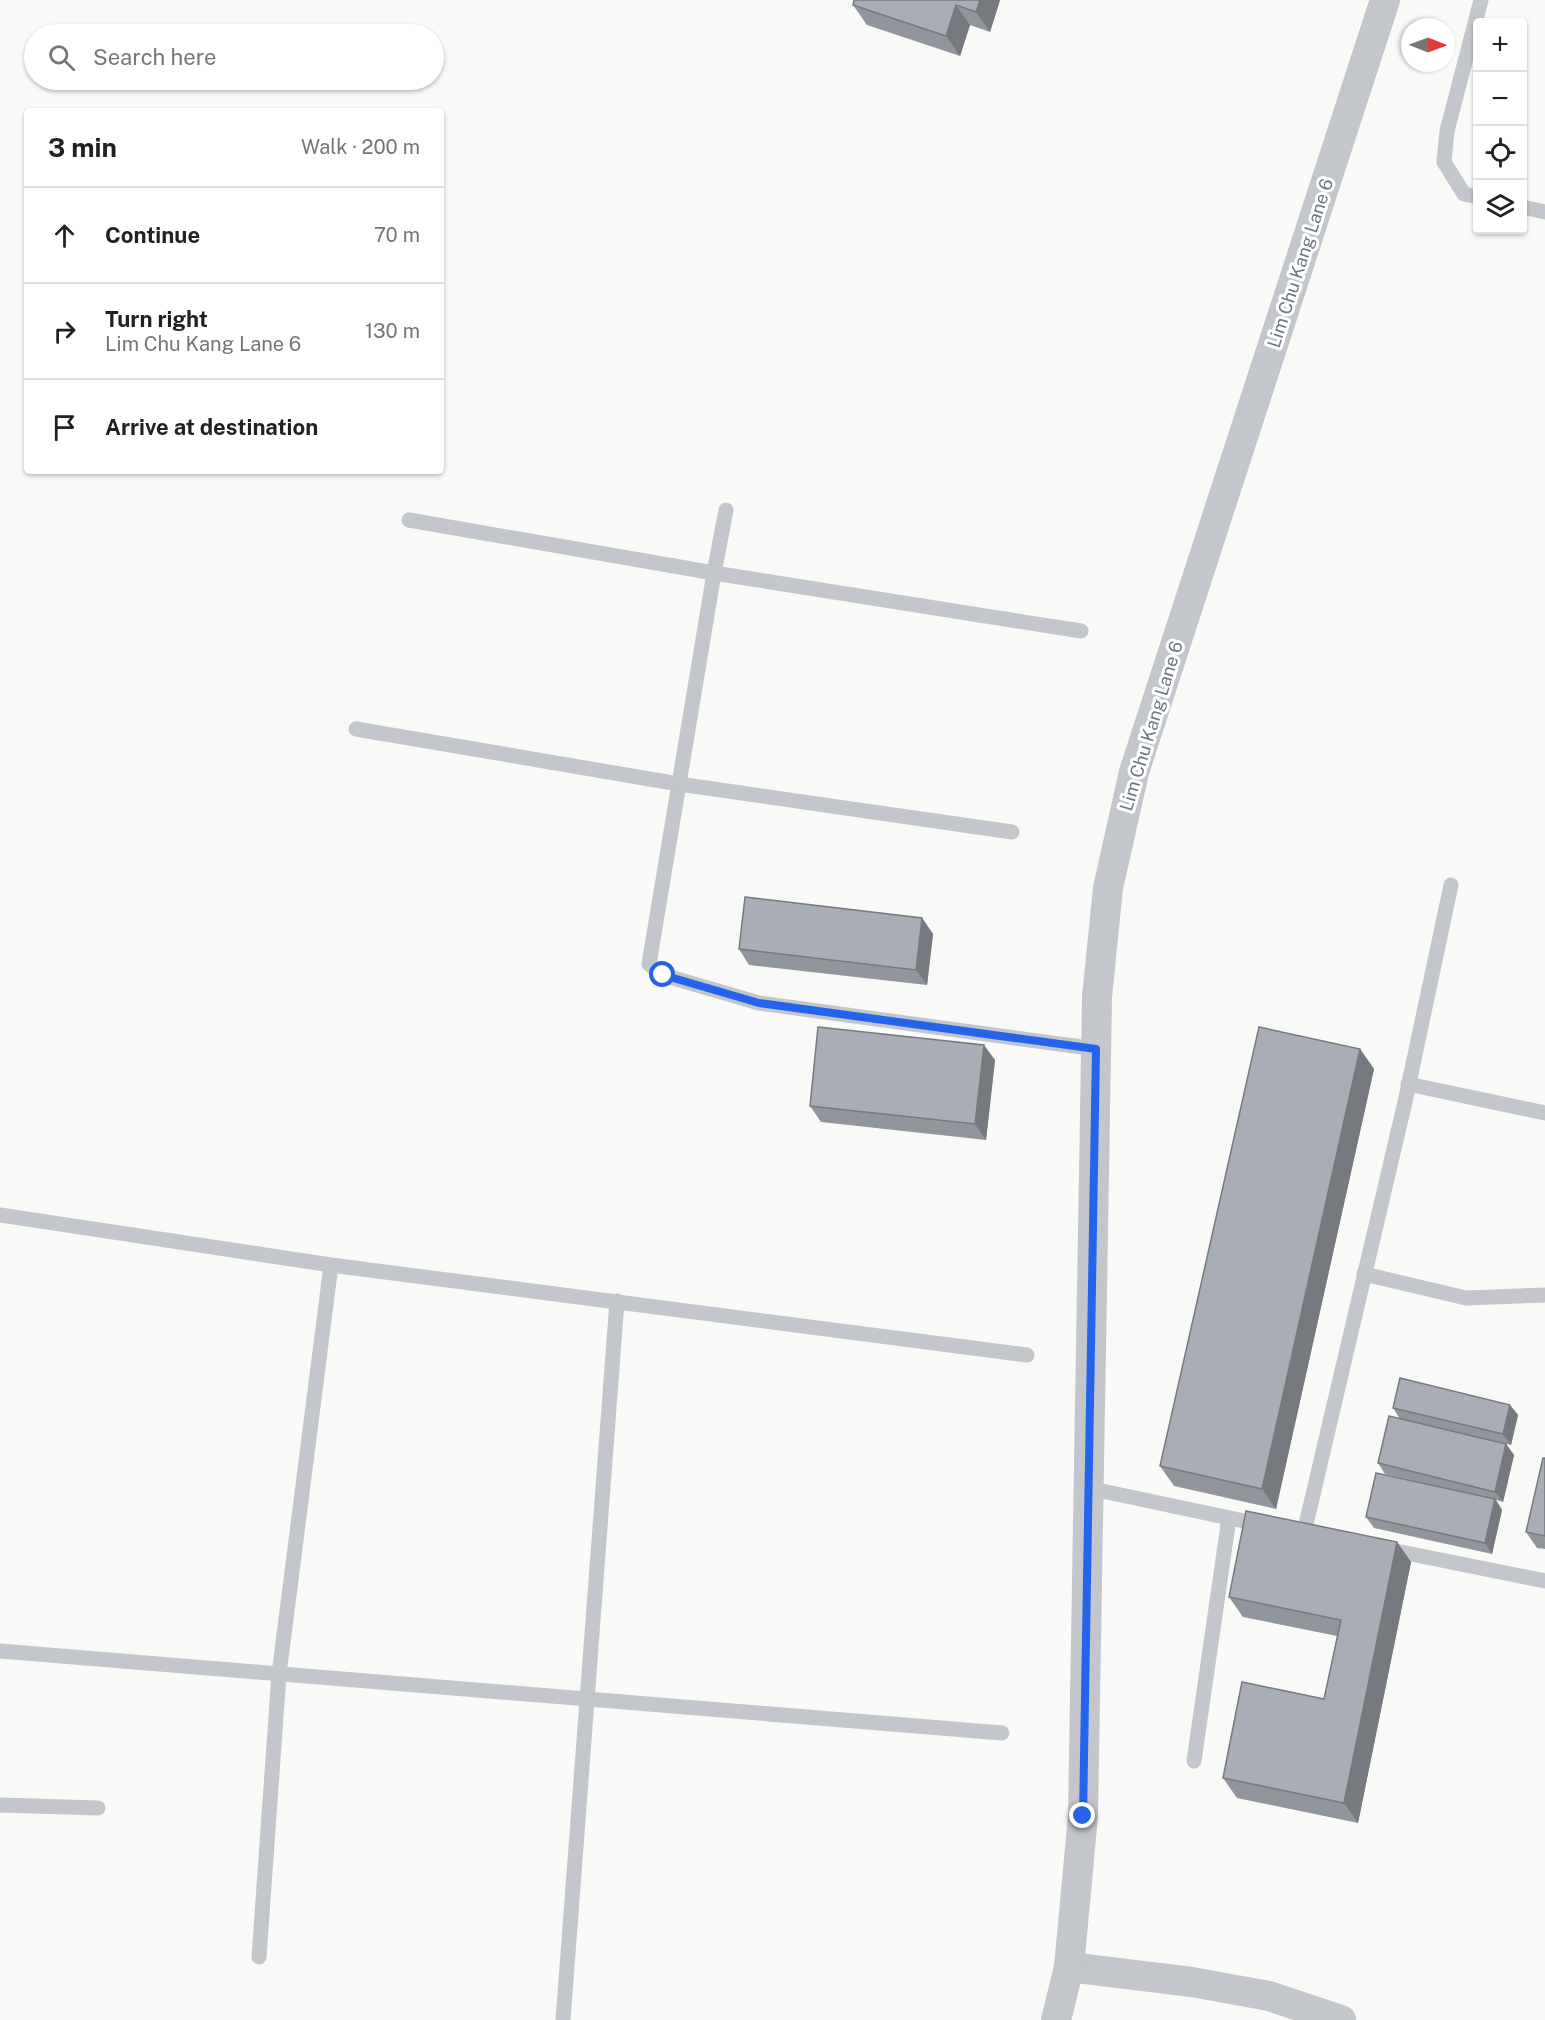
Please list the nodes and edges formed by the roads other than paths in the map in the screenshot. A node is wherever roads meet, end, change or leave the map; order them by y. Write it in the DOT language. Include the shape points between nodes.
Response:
graph roads {
  1 [pos="1385,0"];
  2 [pos="1481,0"];
  3 [pos="1473,196"];
  4 [pos="1527,208"];
  5 [pos="1545,212"];
  6 [pos="726,510"];
  7 [pos="409,520"];
  8 [pos="714,573"];
  9 [pos="1081,631"];
  10 [pos="356,729"];
  11 [pos="679,784"];
  12 [pos="1012,832"];
  13 [pos="1451,885"];
  14 [pos="1096,1049"];
  15 [pos="1408,1084"];
  16 [pos="1545,1113"];
  17 [pos="0,1215"];
  18 [pos="331,1265"];
  19 [pos="1364,1274"];
  20 [pos="1545,1295"];
  21 [pos="617,1301"];
  22 [pos="1027,1355"];
  23 [pos="1088,1488"];
  24 [pos="1229,1518"];
  25 [pos="1373,1547"];
  26 [pos="1545,1581"];
  27 [pos="0,1651"];
  28 [pos="279,1674"];
  29 [pos="587,1699"];
  30 [pos="1002,1733"];
  31 [pos="1194,1761"];
  32 [pos="0,1805"];
  33 [pos="98,1808"];
  34 [pos="259,1957"];
  35 [pos="1069,1967"];
  36 [pos="563,2020"];
  37 [pos="1056,2020"];
  38 [pos="1341,2020"];
  1 -- 14 [label="street, Lim Chu Kang Lane 6" via="1134,772 1108,888"];
  2 -- 3 [label="lane" via="1447,131 1444,162 1464,194"];
  4 -- 5 [label="lane"];
  6 -- 8 [label="lane"];
  7 -- 8 [label="lane"];
  8 -- 9 [label="lane"];
  8 -- 11 [label="lane"];
  10 -- 11 [label="lane"];
  11 -- 12 [label="lane"];
  11 -- 14 [label="lane" via="649,964 663,975 759,1003"];
  13 -- 15 [label="lane"];
  14 -- 23 [label="street, Lim Chu Kang Lane 6"];
  15 -- 16 [label="lane"];
  15 -- 19 [label="lane"];
  17 -- 18 [label="lane"];
  18 -- 21 [label="lane"];
  18 -- 28 [label="lane"];
  19 -- 20 [label="lane" via="1466,1298"];
  19 -- 24 [label="lane" via="1299,1532"];
  21 -- 22 [label="lane"];
  21 -- 29 [label="lane"];
  23 -- 24 [label="lane"];
  23 -- 35 [label="street, Lim Chu Kang Lane 6" via="1083,1816"];
  24 -- 31 [label="lane"];
  25 -- 26 [label="lane"];
  27 -- 28 [label="lane"];
  28 -- 29 [label="lane"];
  28 -- 34 [label="lane"];
  29 -- 30 [label="lane"];
  29 -- 36 [label="lane"];
  32 -- 33 [label="lane"];
  35 -- 37 [label="street, Lim Chu Kang Lane 6"];
  35 -- 38 [label="street" via="1269,1996"];
}
